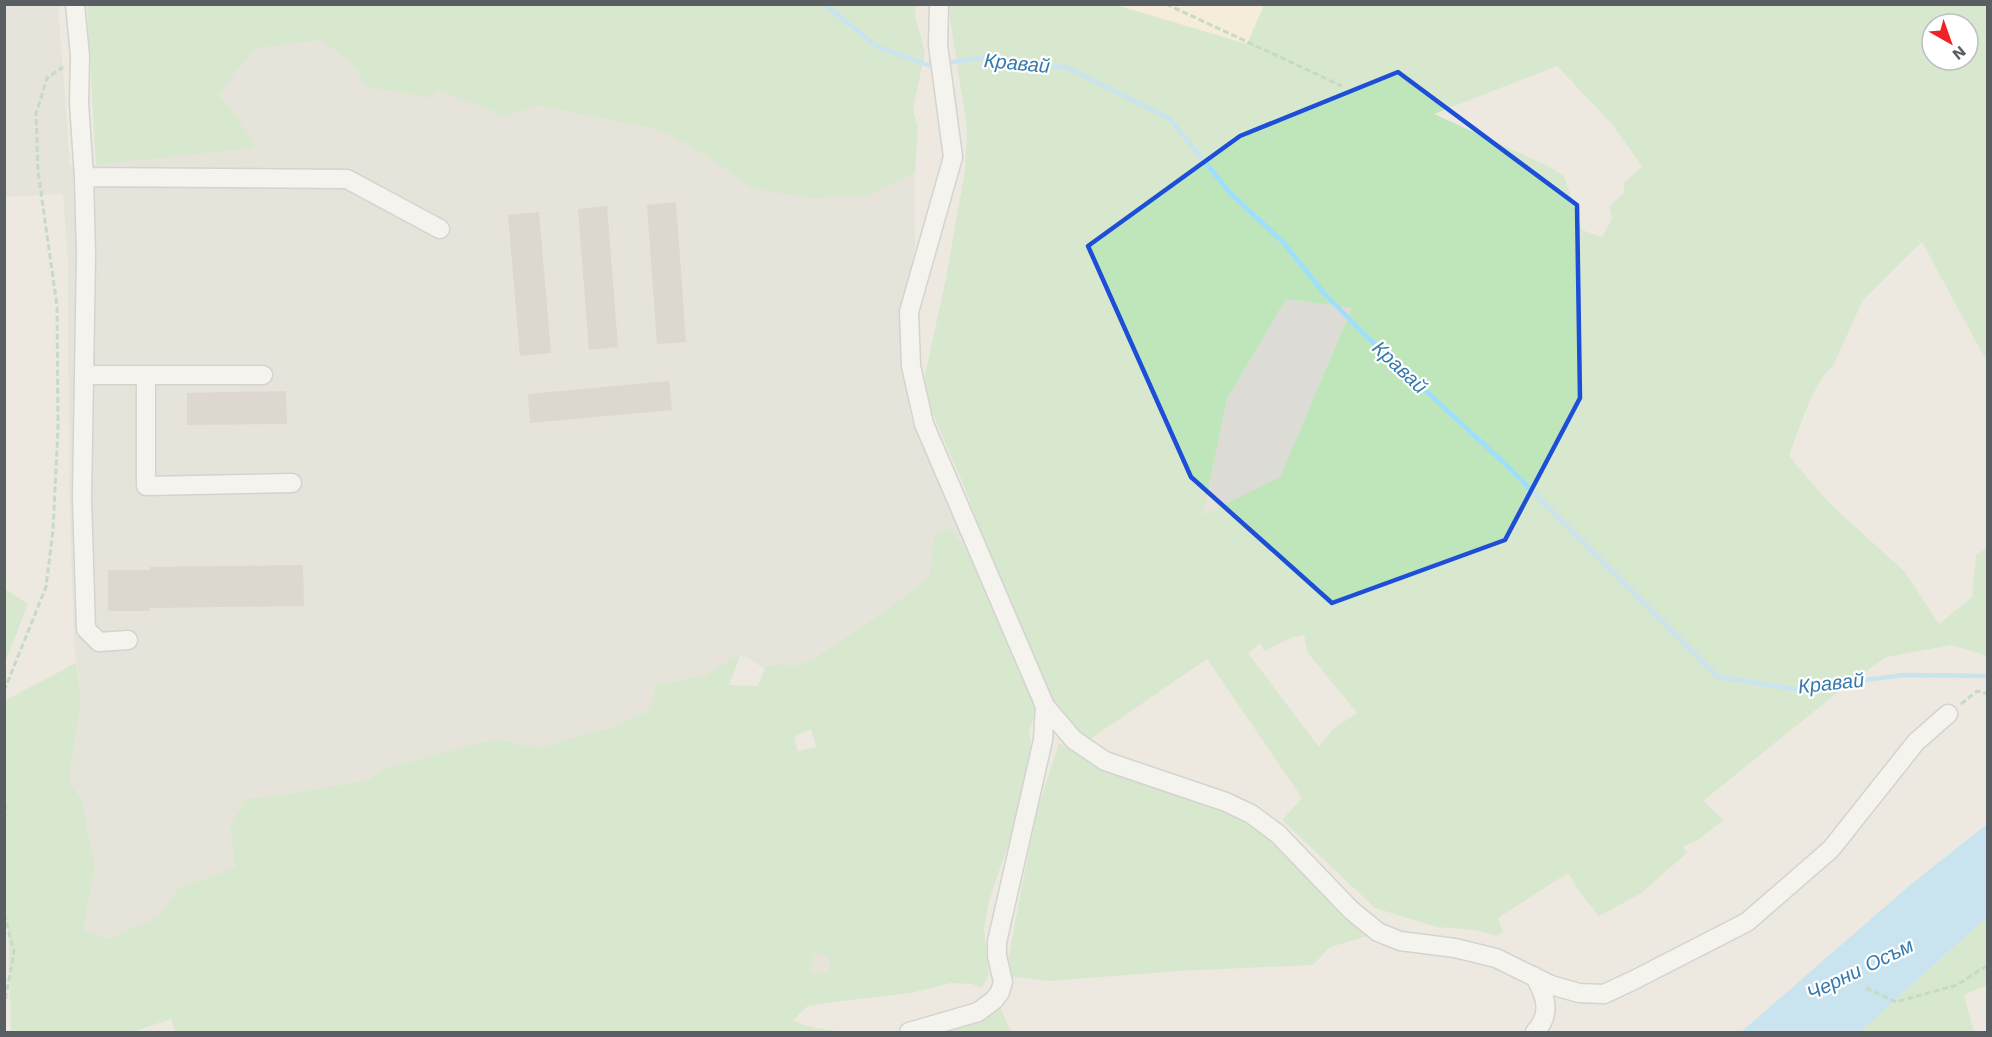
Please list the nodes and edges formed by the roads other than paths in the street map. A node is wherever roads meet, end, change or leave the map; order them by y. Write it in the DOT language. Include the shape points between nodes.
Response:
graph roads {
  1 [pos="75,4"];
  2 [pos="939,4"];
  3 [pos="84,177"];
  4 [pos="440,229"];
  5 [pos="84,375"];
  6 [pos="146,375"];
  7 [pos="263,375"];
  8 [pos="292,483"];
  9 [pos="128,640"];
  10 [pos="1045,706"];
  11 [pos="1948,714"];
  12 [pos="1534,976"];
  13 [pos="909,1032"];
  14 [pos="1535,1032"];
  1 -- 3 [label="street"];
  2 -- 10 [label="street" via="938,45 952,158 909,312 911,366 924,424"];
  3 -- 4 [label="street" via="347,179"];
  3 -- 5 [label="street"];
  5 -- 6 [label="street"];
  5 -- 9 [label="street" via="86,629 99,642"];
  6 -- 7 [label="street"];
  6 -- 8 [label="street" via="146,486"];
  10 -- 12 [label="street" via="1074,740 1105,761 1251,814 1278,834 1351,910 1378,932 1400,941 1496,958"];
  10 -- 13 [label="street" via="1043,740 997,942 1003,982 1000,992 978,1012"];
  11 -- 12 [label="street" via="1916,742 1831,849 1747,922 1604,994 1579,993"];
  12 -- 14 [label="street" via="1546,1001 1546,1011"];
}
